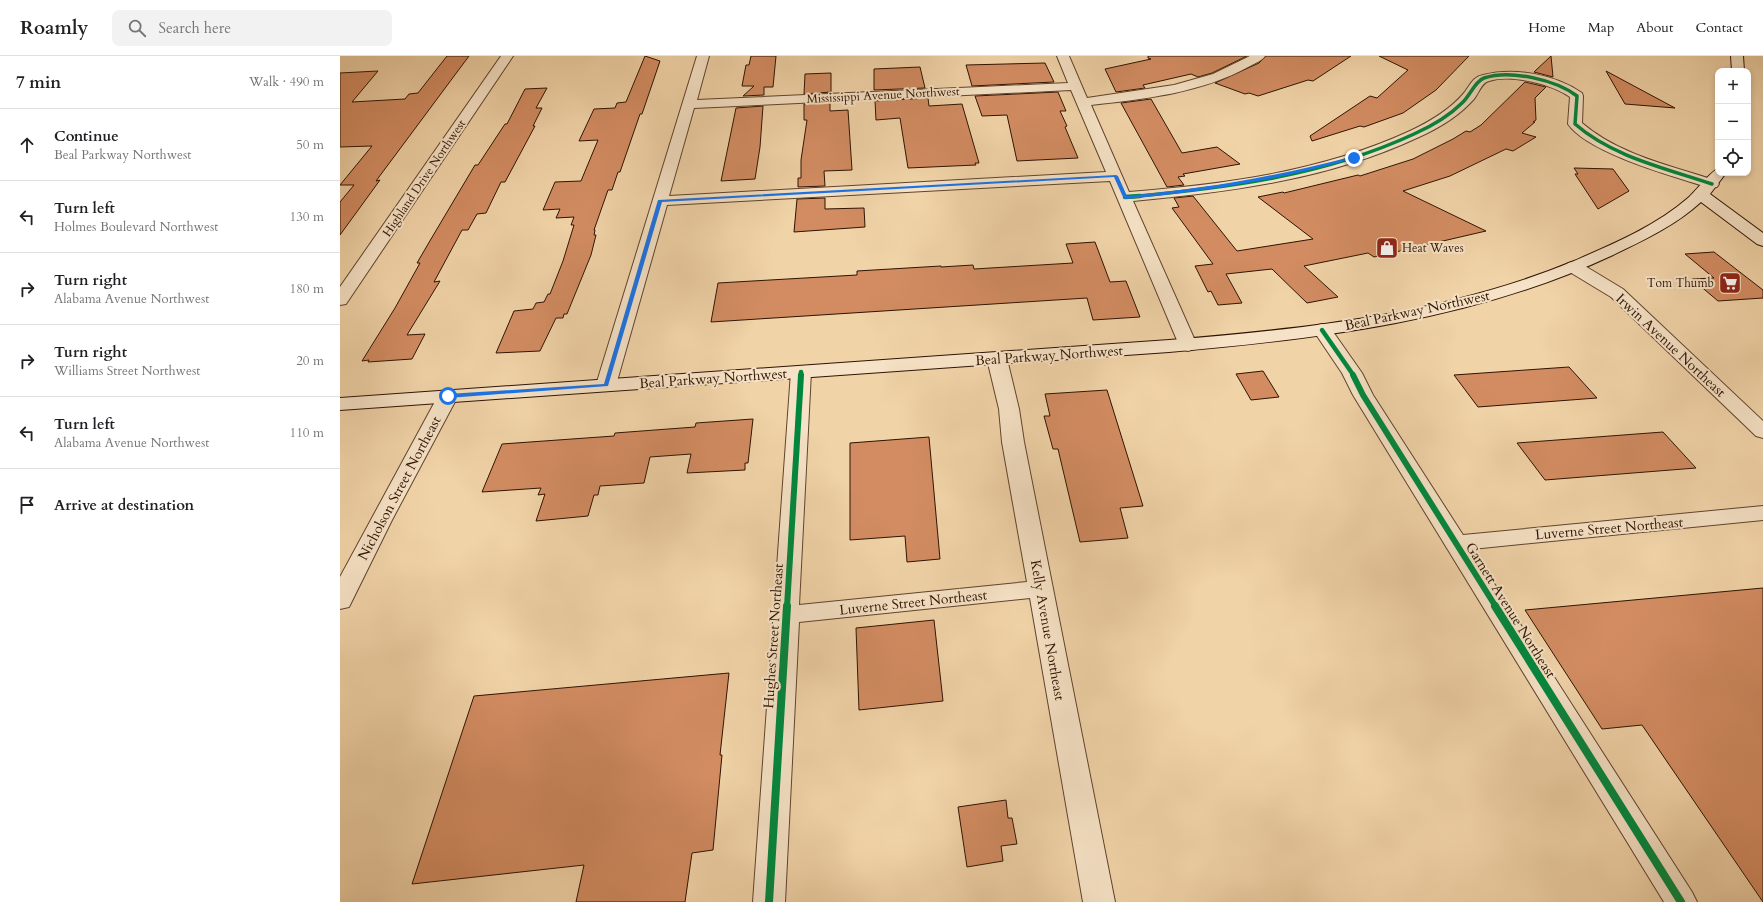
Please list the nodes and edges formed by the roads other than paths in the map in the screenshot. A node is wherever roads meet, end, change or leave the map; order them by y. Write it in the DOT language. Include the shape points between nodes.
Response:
graph roads {
  1 [pos="507,56"];
  2 [pos="703,56"];
  3 [pos="1063,56"];
  4 [pos="1258,56"];
  5 [pos="1737,56"];
  6 [pos="1738,68"];
  7 [pos="1076,86"];
  8 [pos="1083,102"];
  9 [pos="689,104"];
  10 [pos="1116,176"];
  11 [pos="1716,178"];
  12 [pos="1701,195"];
  13 [pos="1125,197"];
  14 [pos="660,201"];
  15 [pos="1763,241"];
  16 [pos="1574,267"];
  17 [pos="340,300"];
  18 [pos="1322,330"];
  19 [pos="1188,345"];
  20 [pos="997,358"];
  21 [pos="801,372"];
  22 [pos="606,385"];
  23 [pos="448,396"];
  24 [pos="340,404"];
  25 [pos="1763,432"];
  26 [pos="1763,513"];
  27 [pos="1454,542"];
  28 [pos="1041,589"];
  29 [pos="340,601"];
  30 [pos="786,615"];
  31 [pos="769,902"];
  32 [pos="1099,902"];
  33 [pos="1682,902"];
  1 -- 17 [label="street, Highland Drive Northwest"];
  2 -- 9 [label="street"];
  3 -- 7 [label="street"];
  4 -- 8 [label="street" via="1227,73 1196,84"];
  5 -- 6 [label="street"];
  7 -- 8 [label="street"];
  7 -- 9 [label="street, Mississippi Avenue Northwest"];
  8 -- 10 [label="street"];
  9 -- 14 [label="street"];
  10 -- 13 [label="street"];
  10 -- 14 [label="street"];
  11 -- 12 [label="street, Beal Parkway Northwest"];
  11 -- 13 [label="street" via="1624,153 1583,133 1575,124 1577,96 1568,89 1540,80 1494,76 1479,81 1469,96 1446,116 1429,126 1354,158 1259,180"];
  12 -- 15 [label="street"];
  12 -- 16 [label="street, Beal Parkway Northwest" via="1692,204 1656,227 1612,251"];
  13 -- 19 [label="street"];
  14 -- 22 [label="street"];
  16 -- 18 [label="street, Beal Parkway Northwest" via="1464,302 1400,317"];
  16 -- 25 [label="street, Irwin Avenue Northeast" via="1617,293"];
  18 -- 19 [label="street, Beal Parkway Northwest"];
  18 -- 27 [label="street, Garnett Avenue Northeast" via="1352,373"];
  19 -- 20 [label="street, Beal Parkway Northwest"];
  20 -- 21 [label="street, Beal Parkway Northwest"];
  20 -- 28 [label="street, Kelly Avenue Northeast" via="1009,409"];
  21 -- 22 [label="street, Beal Parkway Northwest"];
  21 -- 30 [label="street, Hughes Street Northeast"];
  22 -- 23 [label="street, Beal Parkway Northwest"];
  23 -- 24 [label="street, Beal Parkway Northwest"];
  23 -- 29 [label="street, Nicholson Street Northeast"];
  26 -- 27 [label="street, Luverne Street Northeast"];
  27 -- 33 [label="street, Garnett Avenue Northeast"];
  28 -- 30 [label="street, Luverne Street Northeast"];
  28 -- 32 [label="street, Kelly Avenue Northeast"];
  30 -- 31 [label="street, Hughes Street Northeast"];
}
